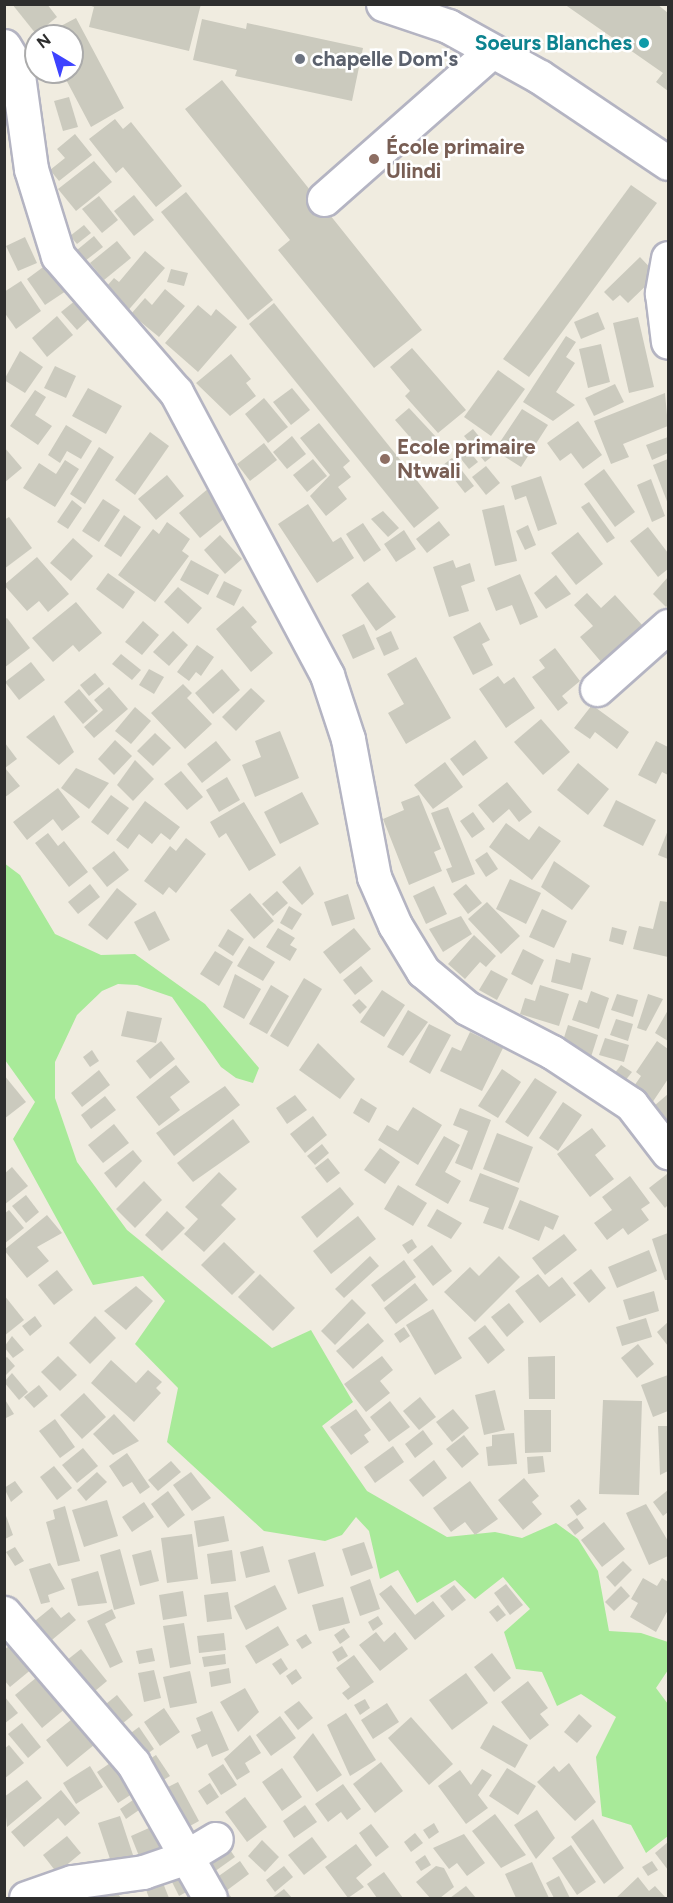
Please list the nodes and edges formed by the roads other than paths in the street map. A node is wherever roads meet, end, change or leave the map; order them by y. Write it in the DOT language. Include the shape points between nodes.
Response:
graph roads {
  1 [pos="383,4"];
  2 [pos="4,46"];
  3 [pos="492,51"];
  4 [pos="669,163"];
  5 [pos="324,199"];
  6 [pos="669,258"];
  7 [pos="669,342"];
  8 [pos="669,626"];
  9 [pos="597,689"];
  10 [pos="669,1152"];
  11 [pos="4,1613"];
  12 [pos="216,1839"];
  13 [pos="184,1858"];
  14 [pos="4,1886"];
  15 [pos="14,1899"];
  16 [pos="26,1899"];
  17 [pos="210,1899"];
  1 -- 3 [label="street" via="448,26"];
  2 -- 10 [label="street" via="17,68 31,169 58,256 176,392 327,675 348,739 371,867 395,925 423,971 459,1000 631,1104"];
  3 -- 4 [label="street"];
  3 -- 5 [label="street"];
  6 -- 7 [label="street" via="662,293"];
  8 -- 9 [label="street"];
  11 -- 13 [label="street" via="133,1763"];
  12 -- 13 [label="street"];
  13 -- 16 [label="street"];
  13 -- 17 [label="street" via="191,1860"];
  14 -- 15 [label="street"];
}
